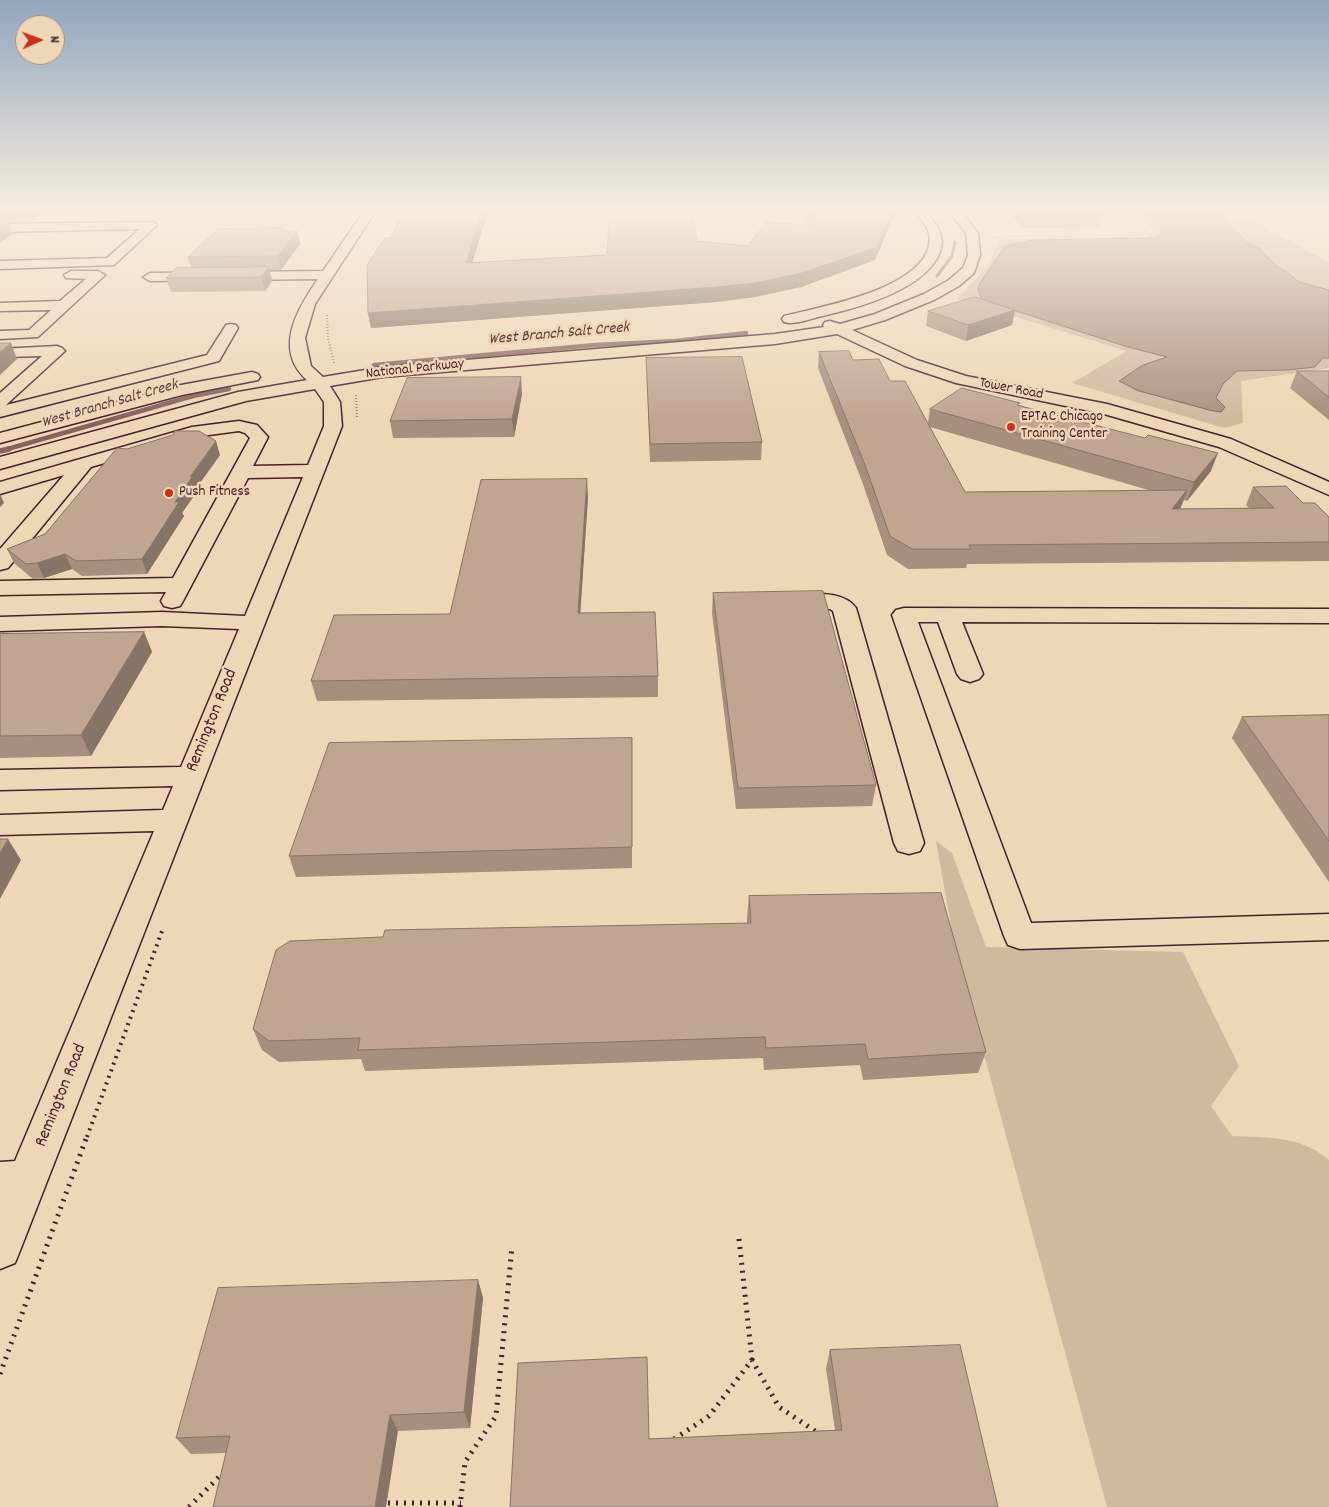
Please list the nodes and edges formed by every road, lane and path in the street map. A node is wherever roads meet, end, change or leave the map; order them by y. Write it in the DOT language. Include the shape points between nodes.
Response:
graph roads {
  1 [pos="93,278"];
  2 [pos="326,278"];
  3 [pos="907,278"];
  4 [pos="959,278"];
  5 [pos="0,306"];
  6 [pos="64,306"];
  7 [pos="326,312"];
  8 [pos="811,316"];
  9 [pos="772,321"];
  10 [pos="231,328"];
  11 [pos="839,329"];
  12 [pos="0,335"];
  13 [pos="0,352"];
  14 [pos="308,371"];
  15 [pos="266,375"];
  16 [pos="350,377"];
  17 [pos="0,402"];
  18 [pos="0,412"];
  19 [pos="0,438"];
  20 [pos="85,463"];
  21 [pos="0,464"];
  22 [pos="315,471"];
  23 [pos="241,472"];
  24 [pos="0,488"];
  25 [pos="1329,489"];
  26 [pos="0,563"];
  27 [pos="180,585"];
  28 [pos="0,588"];
  29 [pos="769,602"];
  30 [pos="947,615"];
  31 [pos="1329,616"];
  32 [pos="162,619"];
  33 [pos="253,623"];
  34 [pos="0,624"];
  35 [pos="970,674"];
  36 [pos="191,776"];
  37 [pos="0,780"];
  38 [pos="173,820"];
  39 [pos="0,825"];
  40 [pos="909,843"];
  41 [pos="1329,927"];
  42 [pos="14,1180"];
  43 [pos="739,1239"];
  44 [pos="512,1246"];
  45 [pos="0,1248"];
  46 [pos="752,1360"];
  47 [pos="820,1435"];
  48 [pos="664,1445"];
  49 [pos="230,1466"];
  50 [pos="388,1503"];
  51 [pos="461,1505"];
  52 [pos="189,1507"];
  1 -- 6 [label="street"];
  2 -- 14 [label="street, Remington Road" via="308,304 297,338"];
  3 -- 8 [label="street" via="884,293"];
  4 -- 11 [label="street, National Parkway" via="929,297"];
  5 -- 6 [label="street"];
  6 -- 12 [label="street" via="33,334"];
  7 -- 16 [label="path" via="333,362"];
  8 -- 9 [label="street"];
  8 -- 11 [label="street, Tower Road"];
  10 -- 18 [label="street" via="213,358"];
  11 -- 16 [label="street, National Parkway" via="774,339"];
  11 -- 25 [label="street, Tower Road" via="911,364 962,380 1107,409 1225,443"];
  13 -- 17 [label="street" via="56,351"];
  14 -- 16 [label="street, National Parkway"];
  14 -- 21 [label="street, National Parkway" via="244,396"];
  14 -- 22 [label="street, Remington Road" via="332,402 333,426"];
  15 -- 19 [label="street" via="181,390"];
  20 -- 23 [label="street" via="192,432 240,426 251,428 259,437"];
  20 -- 24 [label="street"];
  20 -- 26 [label="street"];
  22 -- 23 [label="street"];
  22 -- 33 [label="street, Remington Road"];
  23 -- 27 [label="street"];
  27 -- 28 [label="street"];
  27 -- 32 [label="street"];
  29 -- 40 [label="street" via="830,601 844,608"];
  30 -- 31 [label="street"];
  30 -- 35 [label="street"];
  30 -- 41 [label="street" via="904,615 1020,936"];
  32 -- 33 [label="street"];
  32 -- 34 [label="street"];
  33 -- 36 [label="street, Remington Road"];
  36 -- 37 [label="street"];
  36 -- 38 [label="street, Remington Road"];
  38 -- 39 [label="street"];
  38 -- 42 [label="street, Remington Road"];
  42 -- 45 [label="street, Remington Road"];
  43 -- 46 [label="path"];
  44 -- 51 [label="path" via="496,1416 465,1462"];
  46 -- 47 [label="path" via="779,1407"];
  46 -- 48 [label="path" via="709,1416"];
  49 -- 52 [label="path"];
  50 -- 51 [label="path"];
}
